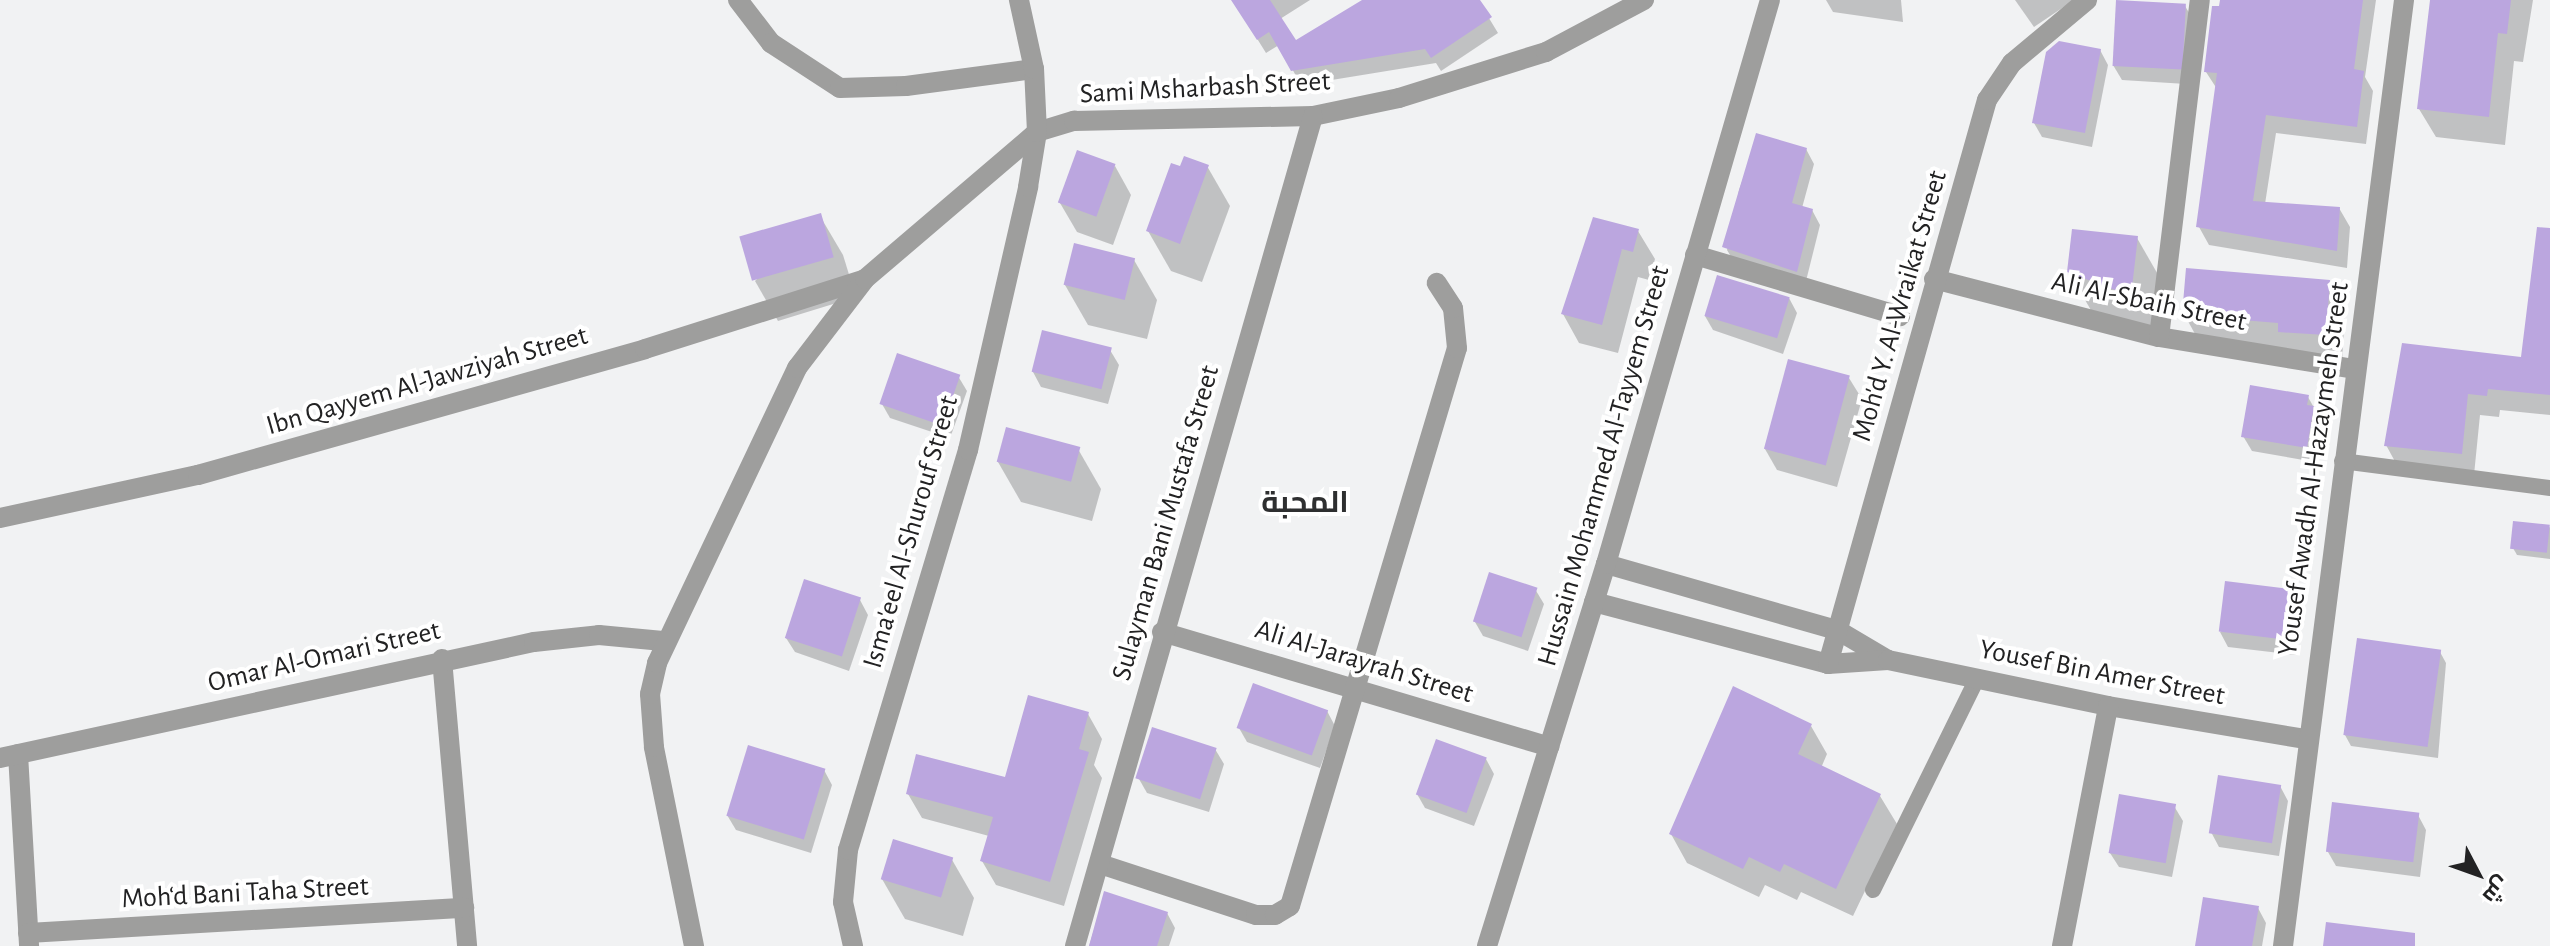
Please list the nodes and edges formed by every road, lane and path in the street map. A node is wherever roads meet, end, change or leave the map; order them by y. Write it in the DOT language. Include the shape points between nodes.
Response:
graph roads {
  1 [pos="738,0"];
  2 [pos="1019,0"];
  3 [pos="1644,0"];
  4 [pos="1770,0"];
  5 [pos="2087,0"];
  6 [pos="2200,0"];
  7 [pos="2404,0"];
  8 [pos="1034,69"];
  9 [pos="1313,116"];
  10 [pos="1037,132"];
  11 [pos="1695,255"];
  12 [pos="865,279"];
  13 [pos="1934,279"];
  14 [pos="1437,283"];
  15 [pos="1900,316"];
  16 [pos="2159,337"];
  17 [pos="2354,369"];
  18 [pos="2342,461"];
  19 [pos="2550,488"];
  20 [pos="0,518"];
  21 [pos="1606,564"];
  22 [pos="1594,602"];
  23 [pos="1839,631"];
  24 [pos="1162,632"];
  25 [pos="663,641"];
  26 [pos="442,659"];
  27 [pos="1888,660"];
  28 [pos="1828,664"];
  29 [pos="1978,677"];
  30 [pos="1354,686"];
  31 [pos="2108,706"];
  32 [pos="2306,739"];
  33 [pos="1549,747"];
  34 [pos="9,756"];
  35 [pos="1100,864"];
  36 [pos="1873,890"];
  37 [pos="464,908"];
  38 [pos="29,940"];
  39 [pos="467,946"];
  40 [pos="694,946"];
  41 [pos="853,946"];
  42 [pos="1075,946"];
  43 [pos="1487,946"];
  44 [pos="2062,946"];
  45 [pos="2283,946"];
  1 -- 8 [label="street" via="771,43 840,88 906,86"];
  2 -- 8 [label="street, Isma'eel Al-Shurouf Street"];
  3 -- 9 [label="street, Sami Msharbash Street" via="1546,52 1399,98"];
  4 -- 11 [label="street, Hussain Mohammed Al-Tayyem Street"];
  5 -- 13 [label="street, Moh'd Y. Al-Wraikat Street" via="2027,47 1987,100"];
  6 -- 16 [label="street"];
  7 -- 17 [label="street, Yousef Awadh Al-Hazaymeh Street"];
  8 -- 10 [label="street, Isma'eel Al-Shurouf Street"];
  9 -- 10 [label="street, Sami Msharbash Street" via="1074,121"];
  9 -- 24 [label="street, Sulayman Bani Mustafa Street"];
  10 -- 12 [label="street"];
  10 -- 41 [label="street, Isma'eel Al-Shurouf Street" via="968,450 848,850 843,902"];
  11 -- 15 [label="street"];
  11 -- 21 [label="street, Hussain Mohammed Al-Tayyem Street"];
  12 -- 20 [label="street, Ibn Qayyem Al-Jawziyah Street" via="645,349 228,467"];
  12 -- 25 [label="street" via="797,368"];
  13 -- 16 [label="street, Ali Al-Sbaih Street"];
  13 -- 23 [label="street, Moh'd Y. Al-Wraikat Street"];
  14 -- 30 [label="street" via="1453,308 1457,348"];
  16 -- 17 [label="street, Ali Al-Sbaih Street"];
  17 -- 18 [label="street, Yousef Awadh Al-Hazaymeh Street"];
  18 -- 19 [label="lane"];
  18 -- 32 [label="street, Yousef Awadh Al-Hazaymeh Street"];
  21 -- 22 [label="street, Hussain Mohammed Al-Tayyem Street"];
  21 -- 23 [label="street, Yousef Bin Amer Street"];
  22 -- 28 [label="street, Yousef Bin Amer Street"];
  22 -- 33 [label="street, Hussain Mohammed Al-Tayyem Street"];
  23 -- 27 [label="street, Yousef Bin Amer Street"];
  23 -- 28 [label="street, Moh'd Y. Al-Wraikat Street"];
  24 -- 30 [label="street, Ali Al-Jarayrah Street"];
  24 -- 35 [label="street, Sulayman Bani Mustafa Street"];
  25 -- 26 [label="street, Omar Al-Omari Street" via="564,637"];
  25 -- 40 [label="street" via="650,694 651,720"];
  26 -- 34 [label="street, Omar Al-Omari Street"];
  26 -- 37 [label="street"];
  27 -- 28 [label="street, Yousef Bin Amer Street"];
  27 -- 29 [label="street, Yousef Bin Amer Street"];
  29 -- 31 [label="street, Yousef Bin Amer Street"];
  29 -- 36 [label="lane"];
  30 -- 33 [label="street, Ali Al-Jarayrah Street"];
  30 -- 35 [label="street" via="1297,893 1285,911 1256,915"];
  31 -- 32 [label="street, Yousef Bin Amer Street"];
  31 -- 44 [label="street"];
  32 -- 45 [label="street, Yousef Awadh Al-Hazaymeh Street"];
  33 -- 43 [label="street, Hussain Mohammed Al-Tayyem Street"];
  34 -- 38 [label="street"];
  35 -- 42 [label="street, Sulayman Bani Mustafa Street"];
  37 -- 38 [label="street, Moh‘d Bani Taha Street"];
  37 -- 39 [label="street"];
}
